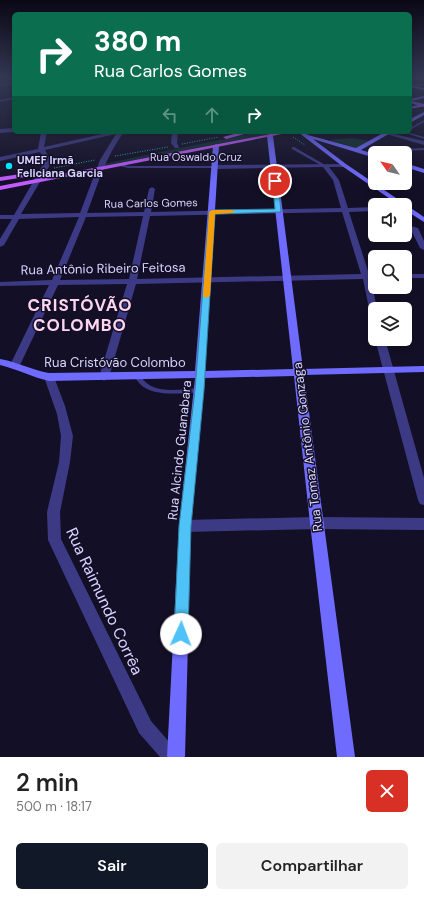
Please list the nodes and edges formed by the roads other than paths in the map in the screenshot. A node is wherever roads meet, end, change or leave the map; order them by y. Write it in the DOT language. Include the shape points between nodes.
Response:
graph roads {
  1 [pos="424,113"];
  2 [pos="412,120"];
  3 [pos="424,121"];
  4 [pos="0,125"];
  5 [pos="12,125"];
  6 [pos="412,128"];
  7 [pos="12,130"];
  8 [pos="0,131"];
  9 [pos="44,134"];
  10 [pos="110,134"];
  11 [pos="118,134"];
  12 [pos="175,134"];
  13 [pos="239,134"];
  14 [pos="280,134"];
  15 [pos="304,134"];
  16 [pos="385,134"];
  17 [pos="395,134"];
  18 [pos="411,134"];
  19 [pos="270,136"];
  20 [pos="306,136"];
  21 [pos="424,138"];
  22 [pos="312,140"];
  23 [pos="325,140"];
  24 [pos="219,141"];
  25 [pos="424,143"];
  26 [pos="176,146"];
  27 [pos="293,148"];
  28 [pos="41,149"];
  29 [pos="412,149"];
  30 [pos="424,149"];
  31 [pos="357,150"];
  32 [pos="368,154"];
  33 [pos="0,159"];
  34 [pos="102,163"];
  35 [pos="120,165"];
  36 [pos="344,165"];
  37 [pos="325,166"];
  38 [pos="216,167"];
  39 [pos="273,167"];
  40 [pos="412,167"];
  41 [pos="44,171"];
  42 [pos="424,171"];
  43 [pos="0,179"];
  44 [pos="37,181"];
  45 [pos="0,188"];
  46 [pos="152,189"];
  47 [pos="392,198"];
  48 [pos="368,209"];
  49 [pos="279,210"];
  50 [pos="344,210"];
  51 [pos="212,212"];
  52 [pos="412,212"];
  53 [pos="147,214"];
  54 [pos="83,215"];
  55 [pos="16,216"];
  56 [pos="0,217"];
  57 [pos="424,220"];
  58 [pos="414,228"];
  59 [pos="0,245"];
  60 [pos="424,248"];
  61 [pos="366,276"];
  62 [pos="412,276"];
  63 [pos="424,276"];
  64 [pos="208,278"];
  65 [pos="288,278"];
  66 [pos="55,282"];
  67 [pos="132,282"];
  68 [pos="0,284"];
  69 [pos="372,302"];
  70 [pos="382,346"];
  71 [pos="0,362"];
  72 [pos="16,365"];
  73 [pos="424,369"];
  74 [pos="387,370"];
  75 [pos="299,372"];
  76 [pos="201,374"];
  77 [pos="137,376"];
  78 [pos="49,377"];
  79 [pos="104,377"];
  80 [pos="199,390"];
  81 [pos="424,500"];
  82 [pos="316,523"];
  83 [pos="424,524"];
  84 [pos="185,526"];
  85 [pos="171,757"];
  86 [pos="176,757"];
  87 [pos="346,757"];
  1 -- 2 [label="street"];
  3 -- 6 [label="lane"];
  4 -- 5 [label="street"];
  7 -- 8 [label="street"];
  9 -- 28 [label="street"];
  10 -- 28 [label="street"];
  11 -- 34 [label="street" via="108,147"];
  12 -- 26 [label="street"];
  13 -- 26 [label="main road"];
  14 -- 19 [label="main road"];
  15 -- 20 [label="street"];
  16 -- 31 [label="street"];
  17 -- 25 [label="street"];
  18 -- 21 [label="lane"];
  19 -- 24 [label="main road"];
  19 -- 39 [label="street, Rua Tomaz Antônio Gonzaga"];
  20 -- 22 [label="street"];
  20 -- 23 [label="street"];
  22 -- 23 [label="street"];
  22 -- 36 [label="street"];
  23 -- 31 [label="street"];
  24 -- 35 [label="main road"];
  24 -- 38 [label="street, Rua Alcindo Guanabara"];
  26 -- 34 [label="main road"];
  27 -- 37 [label="lane"];
  28 -- 33 [label="street"];
  28 -- 41 [label="street" via="48,161"];
  29 -- 30 [label="lane"];
  31 -- 32 [label="street"];
  34 -- 35 [label="main road"];
  34 -- 41 [label="main road"];
  34 -- 44 [label="main road"];
  34 -- 54 [label="street"];
  35 -- 38 [label="lane, Rua Oswaldo Cruz"];
  36 -- 37 [label="street, Rua Oswaldo Cruz"];
  36 -- 47 [label="street"];
  37 -- 39 [label="street, Rua Oswaldo Cruz"];
  37 -- 50 [label="street" via="336,180"];
  38 -- 39 [label="street, Rua Oswaldo Cruz"];
  38 -- 51 [label="street, Rua Alcindo Guanabara"];
  39 -- 49 [label="street, Rua Tomaz Antônio Gonzaga"];
  40 -- 42 [label="street"];
  41 -- 43 [label="main road"];
  41 -- 44 [label="street"];
  44 -- 45 [label="main road"];
  44 -- 55 [label="street"];
  46 -- 53 [label="street"];
  48 -- 50 [label="street, Rua Carlos Gomes"];
  49 -- 50 [label="street, Rua Carlos Gomes"];
  49 -- 51 [label="street, Rua Carlos Gomes"];
  49 -- 65 [label="street, Rua Tomaz Antônio Gonzaga"];
  50 -- 61 [label="street"];
  51 -- 53 [label="street, Rua Carlos Gomes"];
  51 -- 64 [label="street, Rua Alcindo Guanabara"];
  52 -- 57 [label="street"];
  53 -- 54 [label="street, Rua Carlos Gomes"];
  53 -- 67 [label="street"];
  54 -- 55 [label="street, Rua Carlos Gomes"];
  54 -- 66 [label="street"];
  55 -- 56 [label="street, Rua Carlos Gomes"];
  55 -- 59 [label="street"];
  58 -- 60 [label="street"];
  61 -- 65 [label="street, Rua Antônio Ribeiro Feitosa"];
  61 -- 69 [label="street"];
  62 -- 63 [label="street"];
  64 -- 65 [label="street, Rua Antônio Ribeiro Feitosa"];
  64 -- 67 [label="street, Rua Antônio Ribeiro Feitosa"];
  64 -- 76 [label="street, Rua Alcindo Guanabara"];
  65 -- 75 [label="street, Rua Tomaz Antônio Gonzaga"];
  66 -- 67 [label="street, Rua Antônio Ribeiro Feitosa"];
  66 -- 68 [label="street, Rua Antônio Ribeiro Feitosa"];
  66 -- 72 [label="street"];
  67 -- 79 [label="street"];
  70 -- 74 [label="street"];
  71 -- 72 [label="street, Rua Cristóvão Colombo"];
  72 -- 78 [label="street, Rua Cristóvão Colombo" via="34,374"];
  73 -- 74 [label="street, Rua Cristóvão Colombo"];
  74 -- 75 [label="street, Rua Cristóvão Colombo"];
  74 -- 81 [label="street"];
  75 -- 76 [label="street, Rua Cristóvão Colombo"];
  75 -- 82 [label="street, Rua Tomaz Antônio Gonzaga"];
  76 -- 77 [label="street, Rua Cristóvão Colombo"];
  76 -- 80 [label="street, Rua Alcindo Guanabara"];
  77 -- 79 [label="street, Rua Cristóvão Colombo"];
  77 -- 80 [label="lane" via="141,384 151,389"];
  78 -- 79 [label="street, Rua Cristóvão Colombo"];
  78 -- 85 [label="street, Rua Raimundo Corrêa" via="67,434 52,514 55,540 145,727"];
  80 -- 84 [label="street, Rua Alcindo Guanabara"];
  82 -- 83 [label="street"];
  82 -- 84 [label="street"];
  82 -- 87 [label="street, Rua Tomaz Antônio Gonzaga"];
  84 -- 86 [label="street, Rua Alcindo Guanabara"];
}
